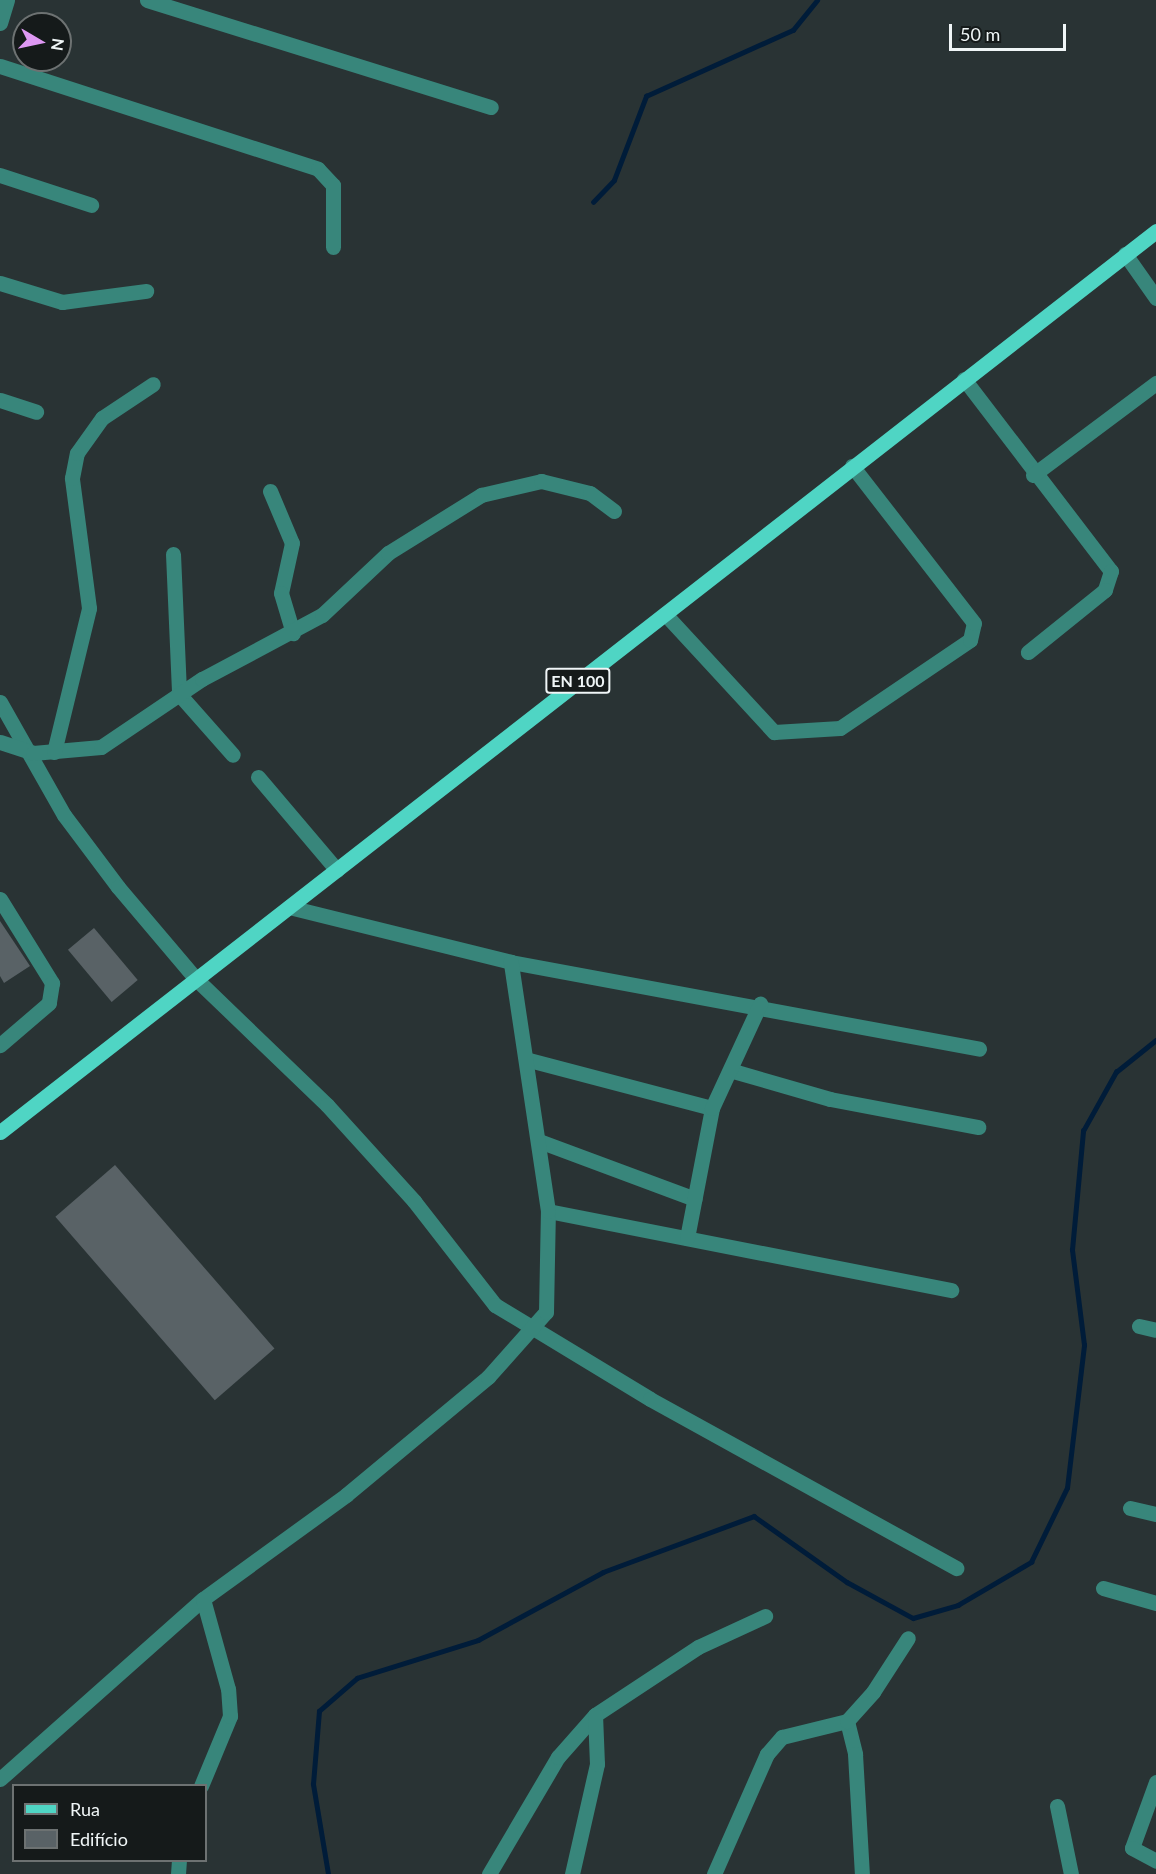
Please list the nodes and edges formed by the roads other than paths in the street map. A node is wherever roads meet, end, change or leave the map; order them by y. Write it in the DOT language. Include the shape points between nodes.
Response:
graph roads {
  1 [pos="7,0"];
  2 [pos="147,0"];
  3 [pos="0,23"];
  4 [pos="0,66"];
  5 [pos="491,107"];
  6 [pos="0,176"];
  7 [pos="91,205"];
  8 [pos="1156,231"];
  9 [pos="333,247"];
  10 [pos="1125,254"];
  11 [pos="0,283"];
  12 [pos="146,291"];
  13 [pos="1156,298"];
  14 [pos="964,379"];
  15 [pos="1156,383"];
  16 [pos="153,384"];
  17 [pos="0,400"];
  18 [pos="36,412"];
  19 [pos="852,466"];
  20 [pos="1033,475"];
  21 [pos="270,491"];
  22 [pos="614,511"];
  23 [pos="173,554"];
  24 [pos="664,614"];
  25 [pos="293,633"];
  26 [pos="1028,652"];
  27 [pos="179,694"];
  28 [pos="0,702"];
  29 [pos="0,742"];
  30 [pos="54,752"];
  31 [pos="33,753"];
  32 [pos="233,755"];
  33 [pos="258,777"];
  34 [pos="337,870"];
  35 [pos="0,899"];
  36 [pos="289,907"];
  37 [pos="511,962"];
  38 [pos="196,979"];
  39 [pos="760,1004"];
  40 [pos="0,1045"];
  41 [pos="979,1049"];
  42 [pos="529,1060"];
  43 [pos="734,1071"];
  44 [pos="712,1108"];
  45 [pos="978,1127"];
  46 [pos="0,1132"];
  47 [pos="539,1141"];
  48 [pos="694,1199"];
  49 [pos="548,1211"];
  50 [pos="687,1238"];
  51 [pos="951,1290"];
  52 [pos="1139,1326"];
  53 [pos="535,1329"];
  54 [pos="1156,1330"];
  55 [pos="1130,1508"];
  56 [pos="1156,1514"];
  57 [pos="956,1568"];
  58 [pos="1103,1588"];
  59 [pos="203,1599"];
  60 [pos="1156,1603"];
  61 [pos="765,1616"];
  62 [pos="908,1638"];
  63 [pos="595,1715"];
  64 [pos="847,1721"];
  65 [pos="0,1779"];
  66 [pos="1156,1782"];
  67 [pos="201,1784"];
  68 [pos="1057,1806"];
  69 [pos="1156,1860"];
  70 [pos="489,1874"];
  71 [pos="572,1874"];
  72 [pos="714,1874"];
  73 [pos="862,1874"];
  74 [pos="1071,1874"];
  1 -- 3 [label="street"];
  2 -- 5 [label="street"];
  4 -- 9 [label="street" via="318,169 333,184"];
  6 -- 7 [label="street"];
  8 -- 10 [label="main road, EN 100"];
  10 -- 13 [label="street"];
  10 -- 14 [label="main road, EN 100"];
  11 -- 12 [label="street" via="63,302"];
  14 -- 19 [label="main road, EN 100"];
  14 -- 20 [label="street"];
  15 -- 20 [label="street"];
  16 -- 30 [label="street" via="102,418 78,453 72,478 89,608"];
  17 -- 18 [label="street"];
  19 -- 24 [label="main road, EN 100"];
  19 -- 24 [label="street" via="974,623 970,640 840,728 774,732"];
  20 -- 26 [label="street" via="1112,571 1105,590"];
  21 -- 25 [label="street" via="292,543 281,593"];
  22 -- 25 [label="street" via="590,493 541,481 481,495 388,553 322,615"];
  23 -- 27 [label="street"];
  24 -- 34 [label="main road, EN 100"];
  25 -- 27 [label="street"];
  27 -- 30 [label="street" via="101,747"];
  27 -- 32 [label="street"];
  28 -- 31 [label="street"];
  29 -- 31 [label="street"];
  30 -- 31 [label="street"];
  31 -- 38 [label="street" via="64,815"];
  33 -- 34 [label="street"];
  34 -- 36 [label="main road, EN 100"];
  35 -- 40 [label="street" via="52,983 49,1003"];
  36 -- 37 [label="street"];
  36 -- 38 [label="main road, EN 100"];
  37 -- 39 [label="street"];
  37 -- 42 [label="street"];
  38 -- 46 [label="main road, EN 100"];
  38 -- 53 [label="street" via="327,1105 414,1201 495,1305"];
  39 -- 41 [label="street"];
  39 -- 43 [label="street"];
  42 -- 44 [label="street"];
  42 -- 47 [label="street"];
  43 -- 44 [label="street"];
  43 -- 45 [label="street" via="830,1099"];
  44 -- 48 [label="street"];
  47 -- 48 [label="street"];
  47 -- 49 [label="street"];
  48 -- 50 [label="street"];
  49 -- 50 [label="street"];
  49 -- 53 [label="street" via="549,1288 546,1312"];
  50 -- 51 [label="street"];
  52 -- 54 [label="street"];
  53 -- 57 [label="street" via="650,1400"];
  53 -- 59 [label="street" via="488,1377 346,1495"];
  55 -- 56 [label="street"];
  58 -- 60 [label="street"];
  59 -- 65 [label="street"];
  59 -- 67 [label="street" via="228,1689 230,1716"];
  61 -- 63 [label="street" via="698,1647"];
  62 -- 64 [label="street" via="873,1692"];
  63 -- 70 [label="street" via="558,1757"];
  63 -- 71 [label="street" via="597,1764"];
  64 -- 72 [label="street" via="782,1737 766,1754"];
  64 -- 73 [label="street" via="855,1754"];
  66 -- 69 [label="street" via="1132,1848"];
  68 -- 74 [label="street"];
}
